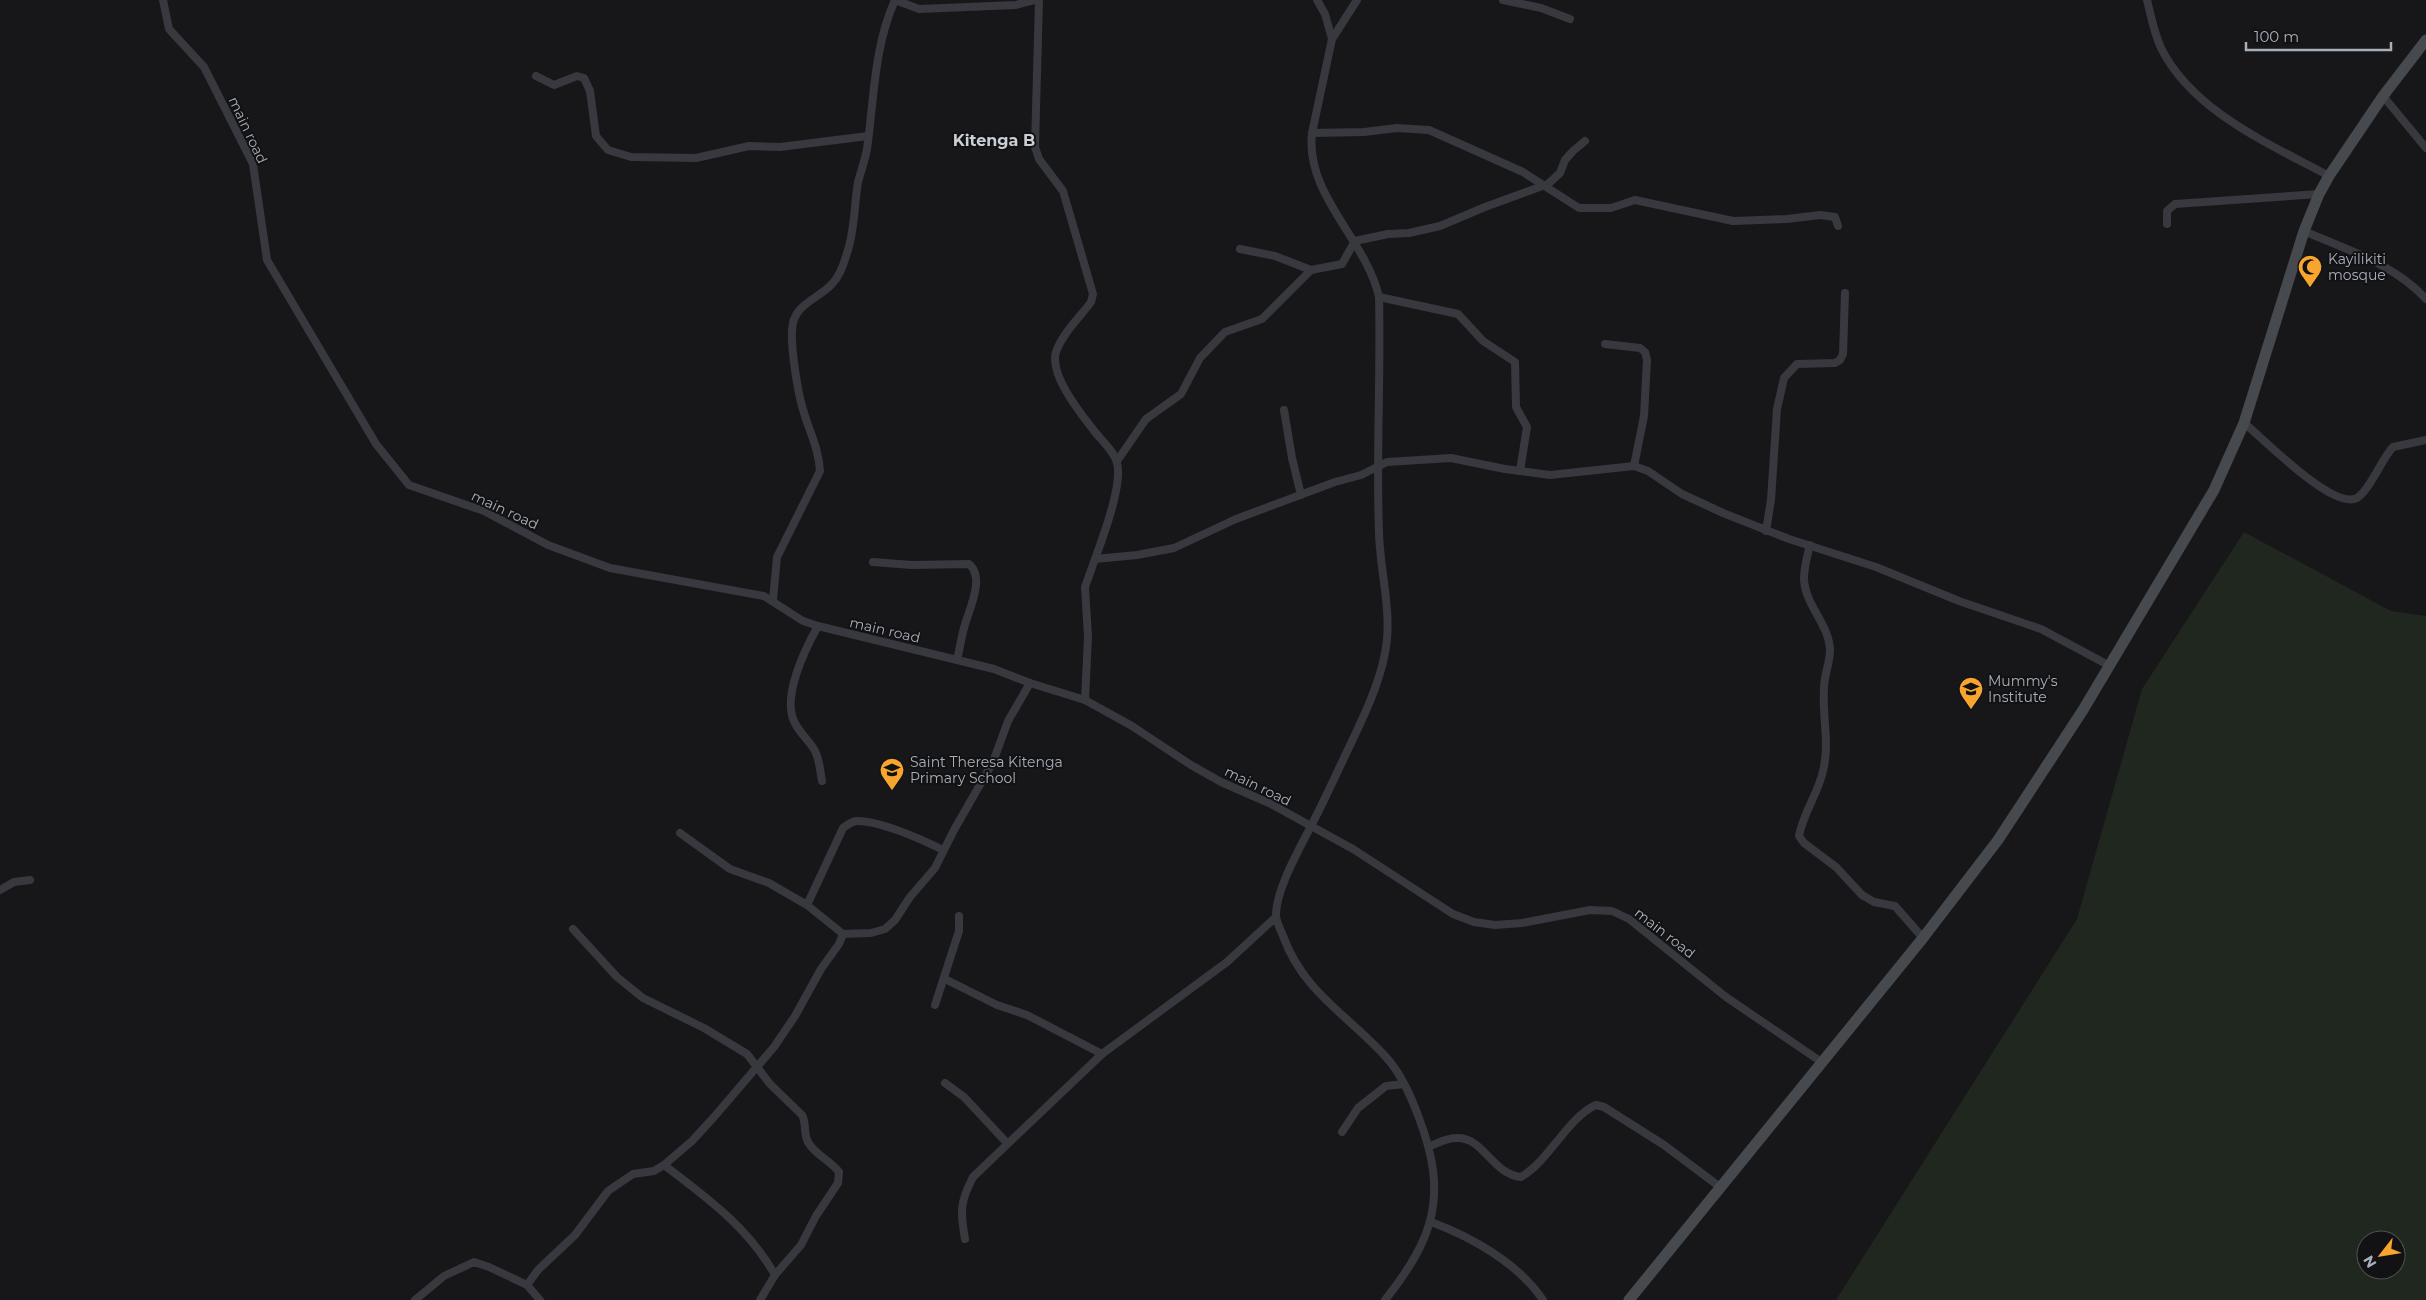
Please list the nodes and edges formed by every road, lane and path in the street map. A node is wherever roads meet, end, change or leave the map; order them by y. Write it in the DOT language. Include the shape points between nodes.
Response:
graph roads {
  1 [pos="163,0"];
  2 [pos="895,0"];
  3 [pos="1035,0"];
  4 [pos="1039,0"];
  5 [pos="1317,0"];
  6 [pos="1357,0"];
  7 [pos="1503,0"];
  8 [pos="2147,0"];
  9 [pos="1570,19"];
  10 [pos="1332,39"];
  11 [pos="2426,40"];
  12 [pos="536,76"];
  13 [pos="2383,96"];
  14 [pos="1312,133"];
  15 [pos="868,136"];
  16 [pos="1585,141"];
  17 [pos="2426,148"];
  18 [pos="2329,176"];
  19 [pos="1542,186"];
  20 [pos="2319,194"];
  21 [pos="2167,224"];
  22 [pos="1838,226"];
  23 [pos="2304,231"];
  24 [pos="1355,242"];
  25 [pos="1240,249"];
  26 [pos="1311,270"];
  27 [pos="1845,293"];
  28 [pos="1379,296"];
  29 [pos="2426,299"];
  30 [pos="1605,344"];
  31 [pos="1284,410"];
  32 [pos="2244,423"];
  33 [pos="2426,440"];
  34 [pos="1117,461"];
  35 [pos="1634,466"];
  36 [pos="1378,467"];
  37 [pos="1520,471"];
  38 [pos="1301,495"];
  39 [pos="1766,531"];
  40 [pos="1810,546"];
  41 [pos="1095,559"];
  42 [pos="873,562"];
  43 [pos="773,600"];
  44 [pos="818,626"];
  45 [pos="957,659"];
  46 [pos="2110,666"];
  47 [pos="1030,683"];
  48 [pos="1085,700"];
  49 [pos="822,781"];
  50 [pos="1311,826"];
  51 [pos="680,832"];
  52 [pos="943,850"];
  53 [pos="30,880"];
  54 [pos="0,890"];
  55 [pos="807,904"];
  56 [pos="959,916"];
  57 [pos="1276,917"];
  58 [pos="573,929"];
  59 [pos="843,934"];
  60 [pos="1922,938"];
  61 [pos="945,978"];
  62 [pos="935,1005"];
  63 [pos="1102,1054"];
  64 [pos="1820,1061"];
  65 [pos="758,1067"];
  66 [pos="945,1083"];
  67 [pos="1404,1084"];
  68 [pos="1342,1132"];
  69 [pos="1007,1143"];
  70 [pos="1430,1146"];
  71 [pos="664,1165"];
  72 [pos="1720,1187"];
  73 [pos="1432,1222"];
  74 [pos="965,1239"];
  75 [pos="775,1275"];
  76 [pos="527,1285"];
  77 [pos="415,1300"];
  78 [pos="540,1300"];
  79 [pos="760,1300"];
  80 [pos="1385,1300"];
  81 [pos="1543,1300"];
  82 [pos="1629,1300"];
  1 -- 43 [label="street, main road" via="169,29 204,67 253,164 267,260 376,444 409,485 484,511 548,545 610,568"];
  2 -- 3 [label="street" via="919,9 1016,5"];
  2 -- 15 [label="street" via="882,40"];
  4 -- 34 [label="street" via="1035,147 1039,159 1063,191 1093,294 1091,302 1057,350 1054,362 1058,377 1078,411"];
  5 -- 10 [label="street" via="1326,14"];
  6 -- 10 [label="street"];
  7 -- 9 [label="street" via="1542,8"];
  8 -- 18 [label="street" via="2161,47 2193,90 2245,130"];
  10 -- 14 [label="street"];
  11 -- 13 [label="main road"];
  12 -- 15 [label="street" via="554,85 577,76 584,78 590,91 596,136 608,150 632,157 696,158 749,146 780,147"];
  13 -- 17 [label="street"];
  13 -- 18 [label="main road"];
  14 -- 19 [label="street" via="1397,128 1429,130 1523,172"];
  14 -- 24 [label="street" via="1310,147 1318,179"];
  15 -- 43 [label="street" via="858,182 853,231 838,278 795,314 793,358 804,414 819,455 820,471 777,557"];
  16 -- 19 [label="street" via="1565,160 1555,179"];
  18 -- 20 [label="main road"];
  19 -- 22 [label="street" via="1579,208 1611,208 1635,200 1733,221 1820,215 1835,217"];
  19 -- 24 [label="street" via="1440,226"];
  20 -- 21 [label="street" via="2174,204 2167,211"];
  20 -- 23 [label="main road"];
  23 -- 29 [label="street" via="2382,265 2402,277"];
  23 -- 32 [label="main road"];
  24 -- 26 [label="street" via="1342,264"];
  24 -- 28 [label="street" via="1375,278"];
  25 -- 26 [label="street" via="1275,256"];
  26 -- 34 [label="street" via="1262,319 1225,332 1200,358 1181,394 1146,419"];
  27 -- 39 [label="street" via="1843,354 1840,360 1797,364 1784,378 1777,409"];
  28 -- 36 [label="street"];
  28 -- 37 [label="street" via="1452,310 1484,341 1515,362 1516,407 1527,427"];
  30 -- 35 [label="street" via="1640,348 1647,360 1644,416"];
  31 -- 38 [label="street"];
  32 -- 33 [label="street" via="2315,484 2340,499 2349,500 2361,494 2393,447"];
  32 -- 46 [label="main road" via="2204,510"];
  34 -- 41 [label="street" via="1111,510"];
  35 -- 37 [label="street" via="1550,475"];
  35 -- 39 [label="street" via="1648,471 1682,494"];
  36 -- 37 [label="street" via="1400,460 1451,458"];
  36 -- 38 [label="street"];
  36 -- 50 [label="street" via="1386,651 1376,686"];
  38 -- 41 [label="street" via="1236,519 1174,548 1136,556"];
  39 -- 40 [label="street"];
  40 -- 46 [label="street" via="2042,629"];
  40 -- 60 [label="street" via="1804,580 1830,643 1830,654 1824,680 1826,735 1823,772 1799,836 1836,867 1862,895 1874,902 1895,906"];
  41 -- 48 [label="street" via="1085,587 1088,637"];
  42 -- 45 [label="street" via="969,564 973,567 975,591"];
  43 -- 44 [label="street, main road" via="803,621"];
  44 -- 45 [label="street, main road"];
  44 -- 49 [label="street" via="801,662 790,713 815,751"];
  45 -- 47 [label="street, main road"];
  46 -- 60 [label="main road" via="1998,840"];
  47 -- 48 [label="street, main road"];
  47 -- 52 [label="street" via="1008,720 993,762"];
  48 -- 50 [label="street, main road" via="1222,782"];
  50 -- 57 [label="street" via="1289,870"];
  50 -- 64 [label="street, main road" via="1392,872 1454,914 1474,922 1495,925 1522,923 1590,910 1612,911 1629,919 1726,997"];
  51 -- 55 [label="street" via="730,868 769,883"];
  52 -- 55 [label="street" via="894,830 854,821 843,828"];
  52 -- 59 [label="street" via="935,868 885,929"];
  53 -- 54 [label="street" via="14,882"];
  55 -- 59 [label="street"];
  56 -- 61 [label="street" via="959,931"];
  57 -- 63 [label="street" via="1227,962"];
  57 -- 67 [label="street" via="1285,942 1310,985 1386,1056"];
  58 -- 65 [label="street" via="617,977 643,998 747,1054"];
  59 -- 65 [label="street" via="796,1016"];
  60 -- 64 [label="main road"];
  61 -- 62 [label="street"];
  61 -- 63 [label="street"];
  63 -- 69 [label="street"];
  64 -- 72 [label="main road"];
  65 -- 71 [label="street" via="692,1141"];
  65 -- 75 [label="street" via="770,1084 802,1115 805,1136 812,1148 839,1172 840,1177 801,1245"];
  66 -- 69 [label="street" via="964,1096"];
  67 -- 68 [label="street" via="1386,1086 1358,1108"];
  67 -- 70 [label="street"];
  69 -- 74 [label="street" via="973,1177 962,1197 960,1212"];
  70 -- 72 [label="street" via="1453,1138 1469,1140 1510,1176 1520,1177 1542,1159 1583,1112 1596,1105 1652,1138"];
  70 -- 73 [label="street" via="1435,1189"];
  71 -- 75 [label="street" via="738,1225"];
  71 -- 76 [label="street" via="654,1171 633,1174 608,1191 575,1235"];
  72 -- 82 [label="main road"];
  73 -- 80 [label="street" via="1416,1255"];
  73 -- 81 [label="street" via="1498,1256 1530,1283"];
  75 -- 79 [label="street"];
  76 -- 77 [label="street" via="474,1262 444,1276"];
  76 -- 78 [label="street"];
}
